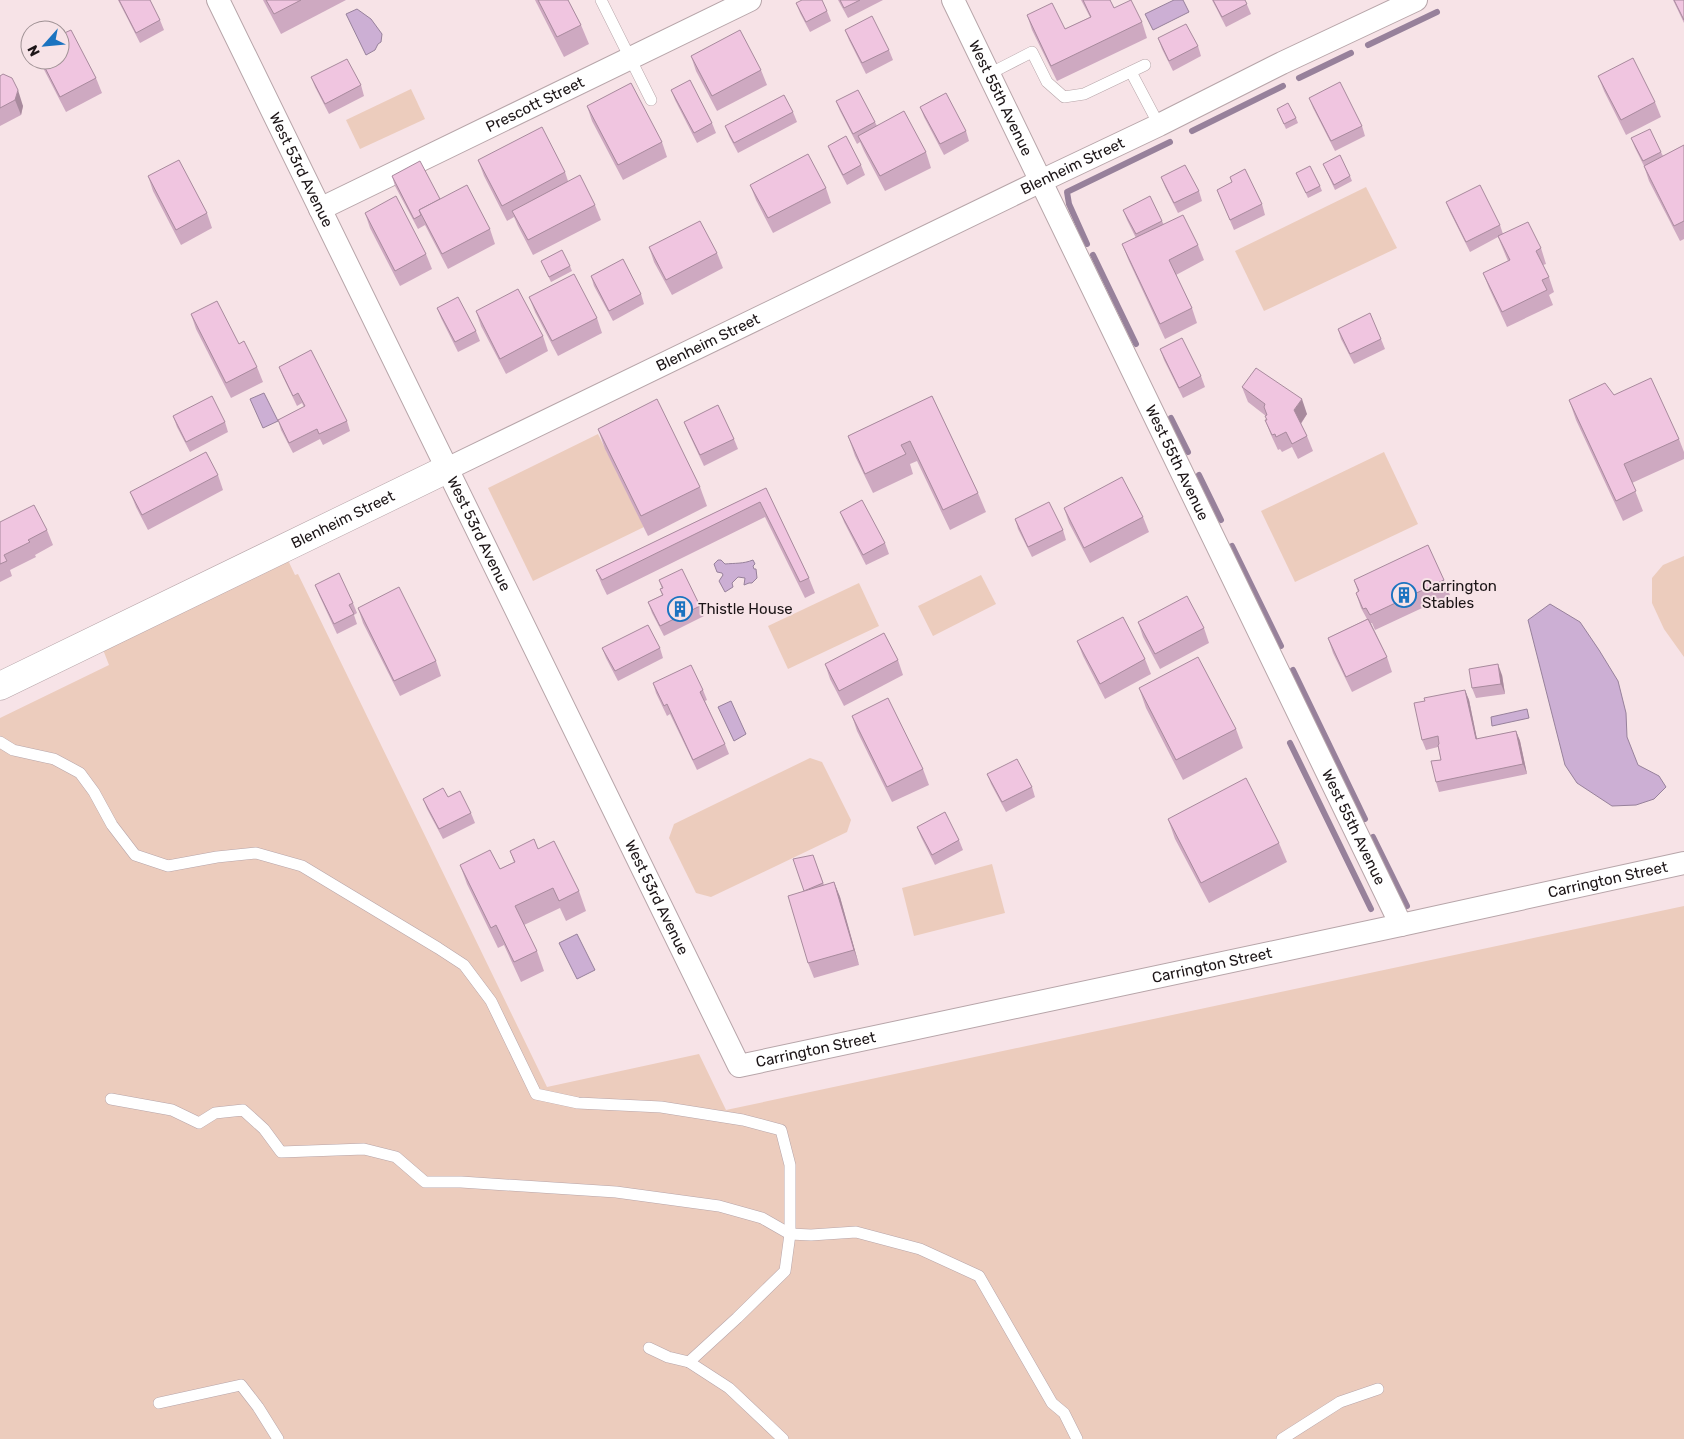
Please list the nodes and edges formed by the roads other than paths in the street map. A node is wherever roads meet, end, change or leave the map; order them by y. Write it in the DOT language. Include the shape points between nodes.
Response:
graph roads {
  1 [pos="218,0"];
  2 [pos="601,0"];
  3 [pos="750,0"];
  4 [pos="953,0"];
  5 [pos="1416,0"];
  6 [pos="629,58"];
  7 [pos="1145,65"];
  8 [pos="1131,72"];
  9 [pos="988,74"];
  10 [pos="651,100"];
  11 [pos="1159,125"];
  12 [pos="1040,181"];
  13 [pos="320,209"];
  14 [pos="446,469"];
  15 [pos="0,686"];
  16 [pos="0,742"];
  17 [pos="1684,863"];
  18 [pos="1401,925"];
  19 [pos="739,1066"];
  20 [pos="111,1099"];
  21 [pos="790,1234"];
  22 [pos="649,1348"];
  23 [pos="689,1362"];
  24 [pos="1378,1389"];
  25 [pos="159,1403"];
  26 [pos="278,1439"];
  27 [pos="783,1439"];
  28 [pos="1077,1439"];
  29 [pos="1282,1439"];
  1 -- 13 [label="street, West 53rd Avenue"];
  2 -- 6 [label="lane"];
  3 -- 6 [label="street, Prescott Street"];
  4 -- 9 [label="street, West 55th Avenue"];
  5 -- 11 [label="street, Blenheim Street"];
  6 -- 10 [label="lane"];
  6 -- 13 [label="street, Prescott Street"];
  7 -- 8 [label="lane"];
  8 -- 9 [label="lane" via="1084,94 1064,97 1047,82 1032,52"];
  8 -- 11 [label="lane"];
  9 -- 12 [label="street, West 55th Avenue"];
  11 -- 12 [label="street, Blenheim Street"];
  12 -- 14 [label="street, Blenheim Street"];
  12 -- 18 [label="street, West 55th Avenue"];
  13 -- 14 [label="street, West 53rd Avenue"];
  14 -- 15 [label="street, Blenheim Street"];
  14 -- 19 [label="street, West 53rd Avenue"];
  16 -- 21 [label="lane" via="12,750 54,759 80,774 135,855 168,866 256,853 302,866 438,948 464,966 491,1001 536,1094 578,1103 661,1108 743,1120 781,1130 790,1164"];
  17 -- 18 [label="street, Carrington Street"];
  18 -- 19 [label="street, Carrington Street"];
  20 -- 21 [label="lane" via="172,1110 199,1123 216,1114 243,1110 282,1152 364,1149 396,1157 425,1182 616,1192 719,1206 762,1218"];
  21 -- 23 [label="lane" via="785,1271"];
  21 -- 28 [label="lane" via="856,1232 920,1250 979,1276 1052,1403 1064,1413"];
  22 -- 23 [label="lane"];
  23 -- 27 [label="lane" via="729,1388"];
  24 -- 29 [label="lane" via="1340,1402"];
  25 -- 26 [label="lane" via="241,1385"];
}
